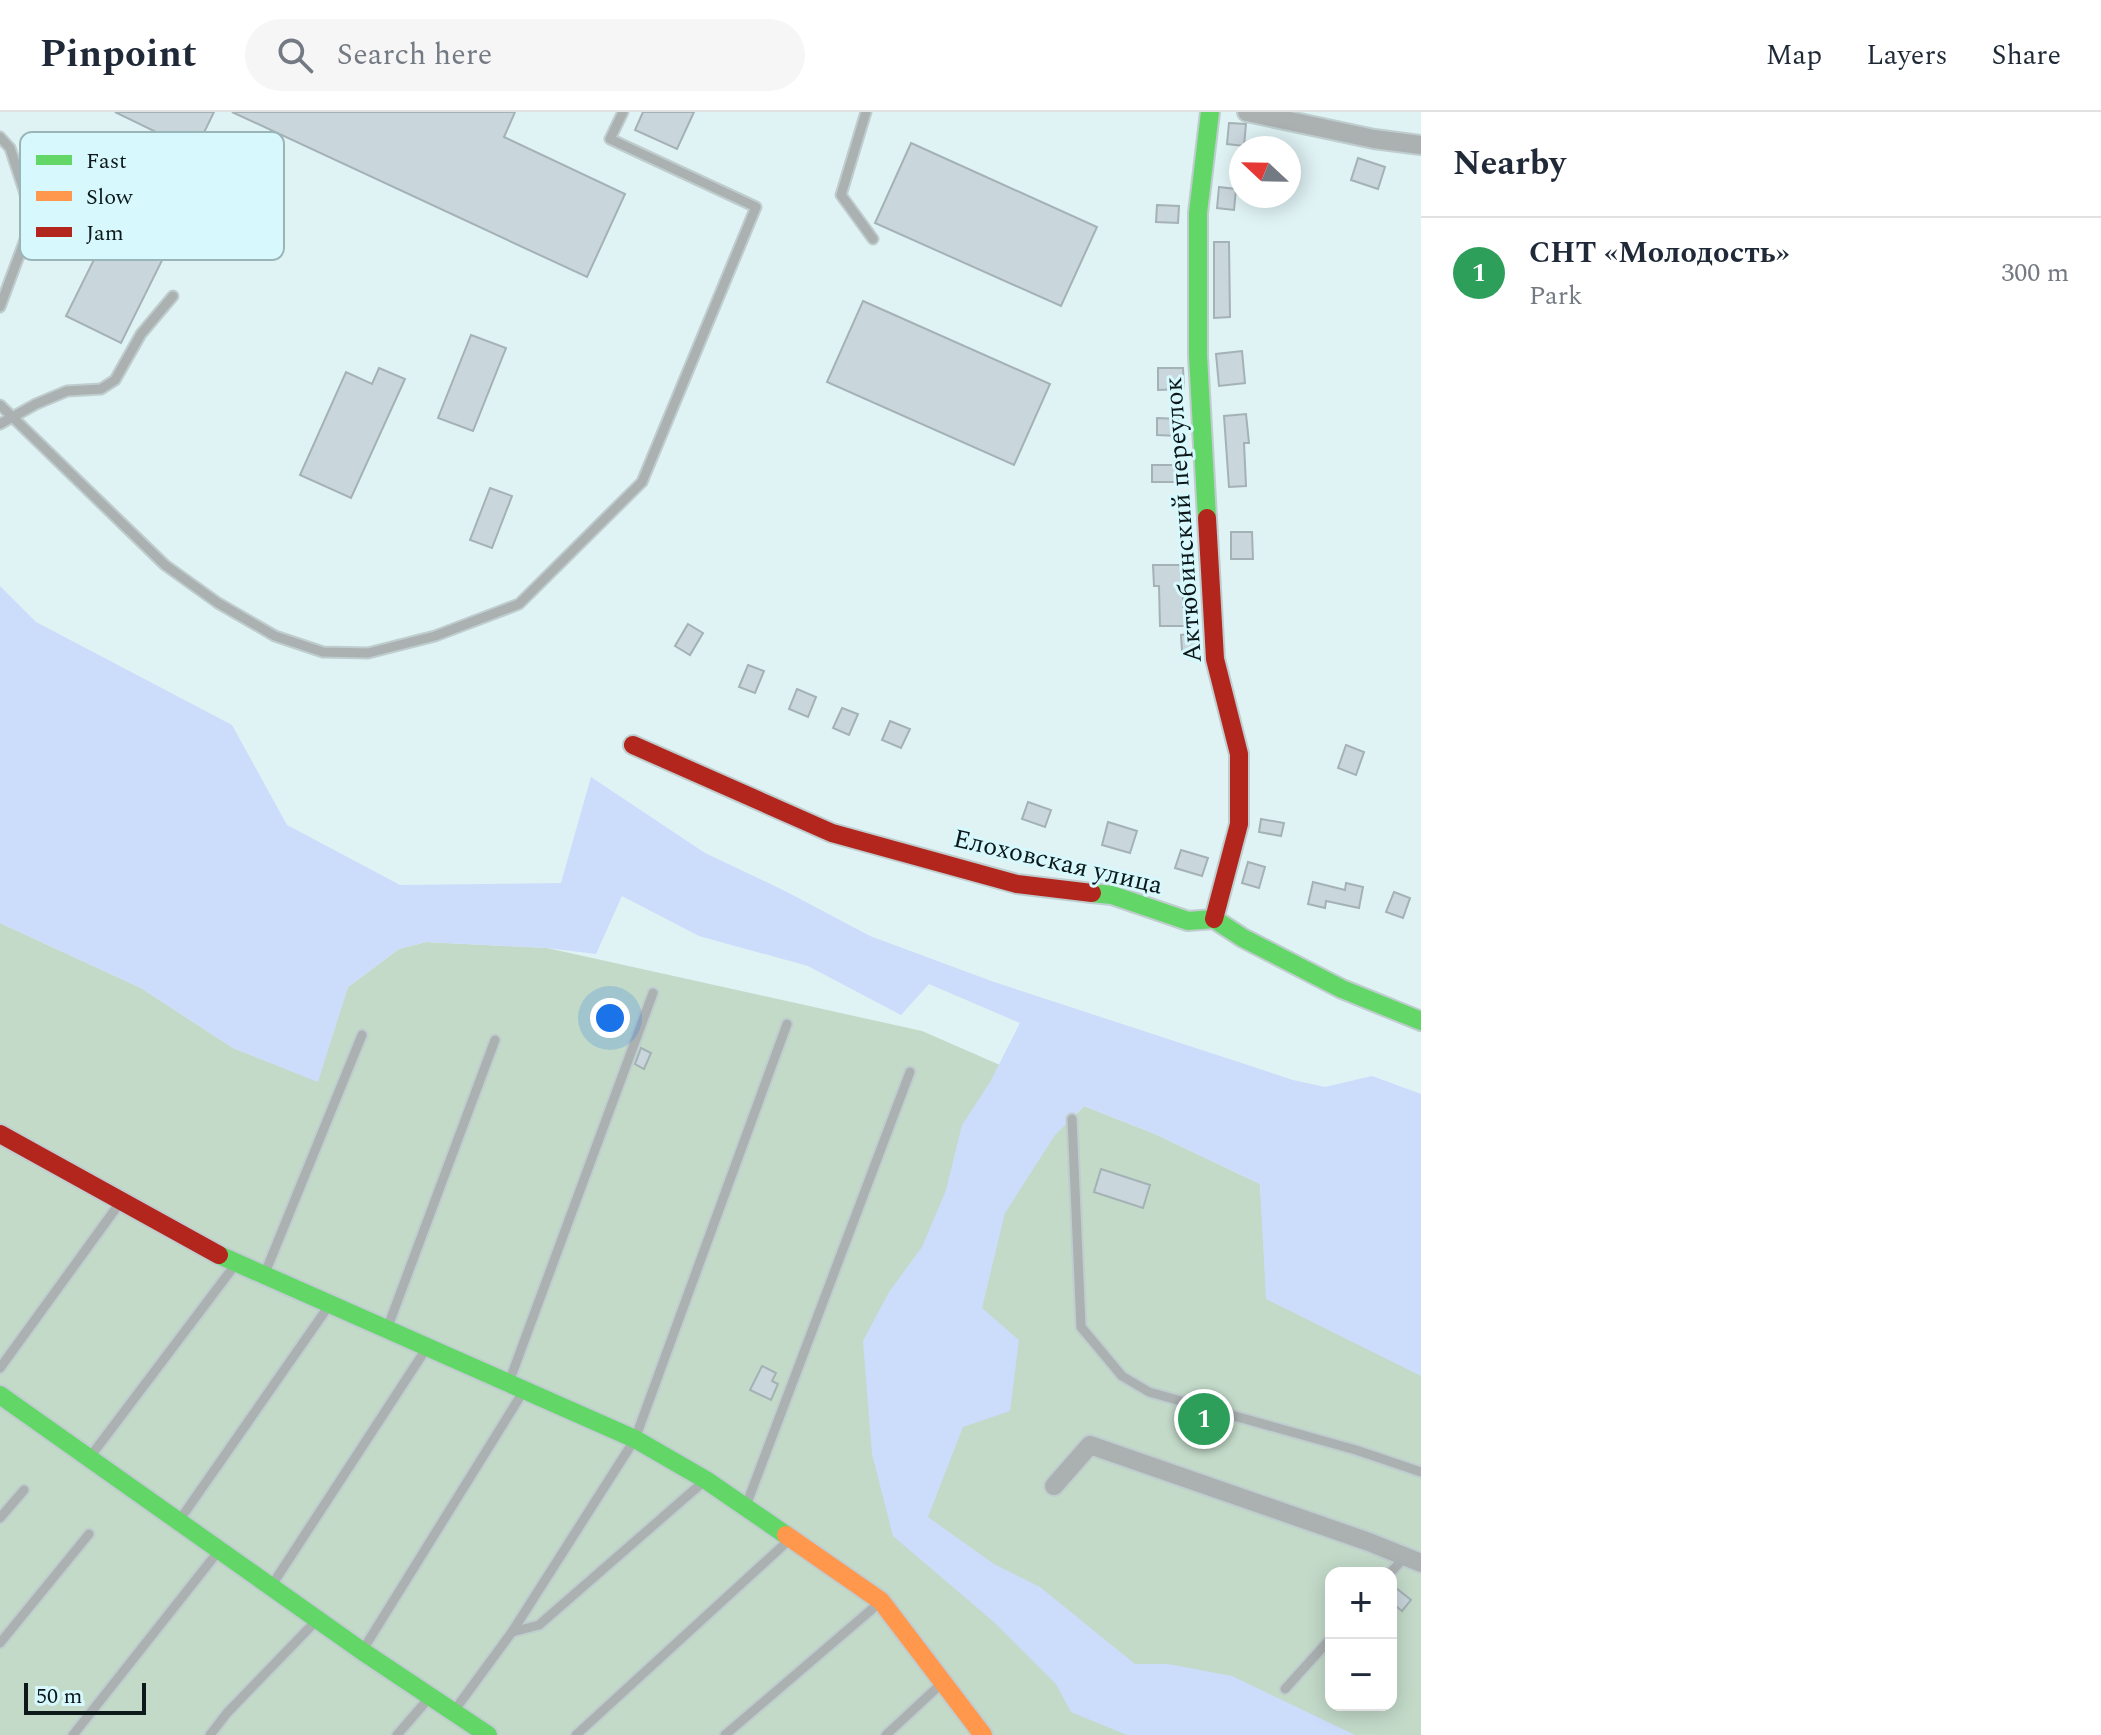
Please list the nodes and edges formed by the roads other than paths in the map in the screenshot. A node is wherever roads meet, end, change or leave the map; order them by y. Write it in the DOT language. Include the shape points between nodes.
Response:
graph roads {
  1 [pos="623,112"];
  2 [pos="866,112"];
  3 [pos="1210,112"];
  4 [pos="1247,112"];
  5 [pos="0,137"];
  6 [pos="1421,145"];
  7 [pos="20,178"];
  8 [pos="873,239"];
  9 [pos="20,253"];
  10 [pos="173,296"];
  11 [pos="0,307"];
  12 [pos="0,405"];
  13 [pos="11,416"];
  14 [pos="0,424"];
  15 [pos="633,745"];
  16 [pos="1214,919"];
  17 [pos="653,993"];
  18 [pos="1421,1021"];
  19 [pos="787,1024"];
  20 [pos="362,1035"];
  21 [pos="495,1040"];
  22 [pos="910,1072"];
  23 [pos="1072,1119"];
  24 [pos="0,1134"];
  25 [pos="121,1201"];
  26 [pos="236,1264"];
  27 [pos="264,1276"];
  28 [pos="330,1304"];
  29 [pos="387,1329"];
  30 [pos="428,1347"];
  31 [pos="0,1368"];
  32 [pos="517,1385"];
  33 [pos="0,1395"];
  34 [pos="635,1439"];
  35 [pos="90,1457"];
  36 [pos="1421,1472"];
  37 [pos="706,1480"];
  38 [pos="1054,1486"];
  39 [pos="24,1490"];
  40 [pos="746,1507"];
  41 [pos="0,1518"];
  42 [pos="179,1521"];
  43 [pos="89,1534"];
  44 [pos="791,1539"];
  45 [pos="220,1550"];
  46 [pos="1413,1560"];
  47 [pos="271,1586"];
  48 [pos="881,1601"];
  49 [pos="318,1620"];
  50 [pos="512,1632"];
  51 [pos="1330,1639"];
  52 [pos="0,1643"];
  53 [pos="362,1651"];
  54 [pos="944,1682"];
  55 [pos="1285,1689"];
  56 [pos="430,1697"];
  57 [pos="453,1712"];
  58 [pos="73,1735"];
  59 [pos="210,1735"];
  60 [pos="397,1735"];
  61 [pos="488,1735"];
  62 [pos="576,1735"];
  63 [pos="725,1735"];
  64 [pos="886,1735"];
  65 [pos="983,1735"];
  1 -- 13 [label="lane" via="610,139 756,207 642,482 519,604 435,636 368,653 323,652 275,636 165,565"];
  2 -- 8 [label="lane" via="841,195"];
  3 -- 16 [label="street, Актюбинский переулок" via="1198,213 1198,356 1215,659 1239,754 1239,824"];
  4 -- 6 [label="street"];
  5 -- 7 [label="lane" via="10,148"];
  9 -- 11 [label="lane"];
  10 -- 13 [label="lane" via="141,334 115,380 101,389 67,391"];
  12 -- 13 [label="lane"];
  13 -- 14 [label="lane"];
  15 -- 16 [label="street, Елоховская улица" via="832,833 1017,884 1112,895 1188,921"];
  16 -- 18 [label="street, Елоховская улица" via="1342,989"];
  17 -- 32 [label="lane"];
  19 -- 34 [label="lane"];
  20 -- 27 [label="lane"];
  21 -- 29 [label="lane"];
  22 -- 40 [label="lane"];
  23 -- 36 [label="lane" via="1081,1327 1122,1376 1149,1392"];
  24 -- 25 [label="street"];
  25 -- 26 [label="street"];
  25 -- 31 [label="lane"];
  26 -- 27 [label="street"];
  26 -- 35 [label="lane"];
  27 -- 28 [label="street"];
  28 -- 29 [label="street"];
  28 -- 42 [label="lane"];
  29 -- 30 [label="street"];
  30 -- 32 [label="street"];
  30 -- 47 [label="lane"];
  32 -- 34 [label="street"];
  32 -- 53 [label="lane"];
  33 -- 35 [label="street"];
  34 -- 37 [label="street"];
  34 -- 50 [label="lane"];
  35 -- 42 [label="street"];
  37 -- 40 [label="street"];
  37 -- 50 [label="lane" via="539,1625"];
  38 -- 46 [label="street" via="1090,1445"];
  39 -- 41 [label="lane"];
  40 -- 44 [label="street"];
  42 -- 45 [label="street"];
  43 -- 52 [label="lane"];
  44 -- 48 [label="street"];
  44 -- 62 [label="lane"];
  45 -- 47 [label="street"];
  45 -- 58 [label="lane"];
  47 -- 49 [label="street"];
  48 -- 54 [label="street"];
  48 -- 63 [label="lane"];
  49 -- 53 [label="street"];
  49 -- 59 [label="lane"];
  50 -- 57 [label="lane"];
  51 -- 55 [label="lane"];
  53 -- 56 [label="street"];
  54 -- 64 [label="lane"];
  54 -- 65 [label="street"];
  56 -- 57 [label="street"];
  56 -- 60 [label="lane"];
  57 -- 61 [label="street"];
}
